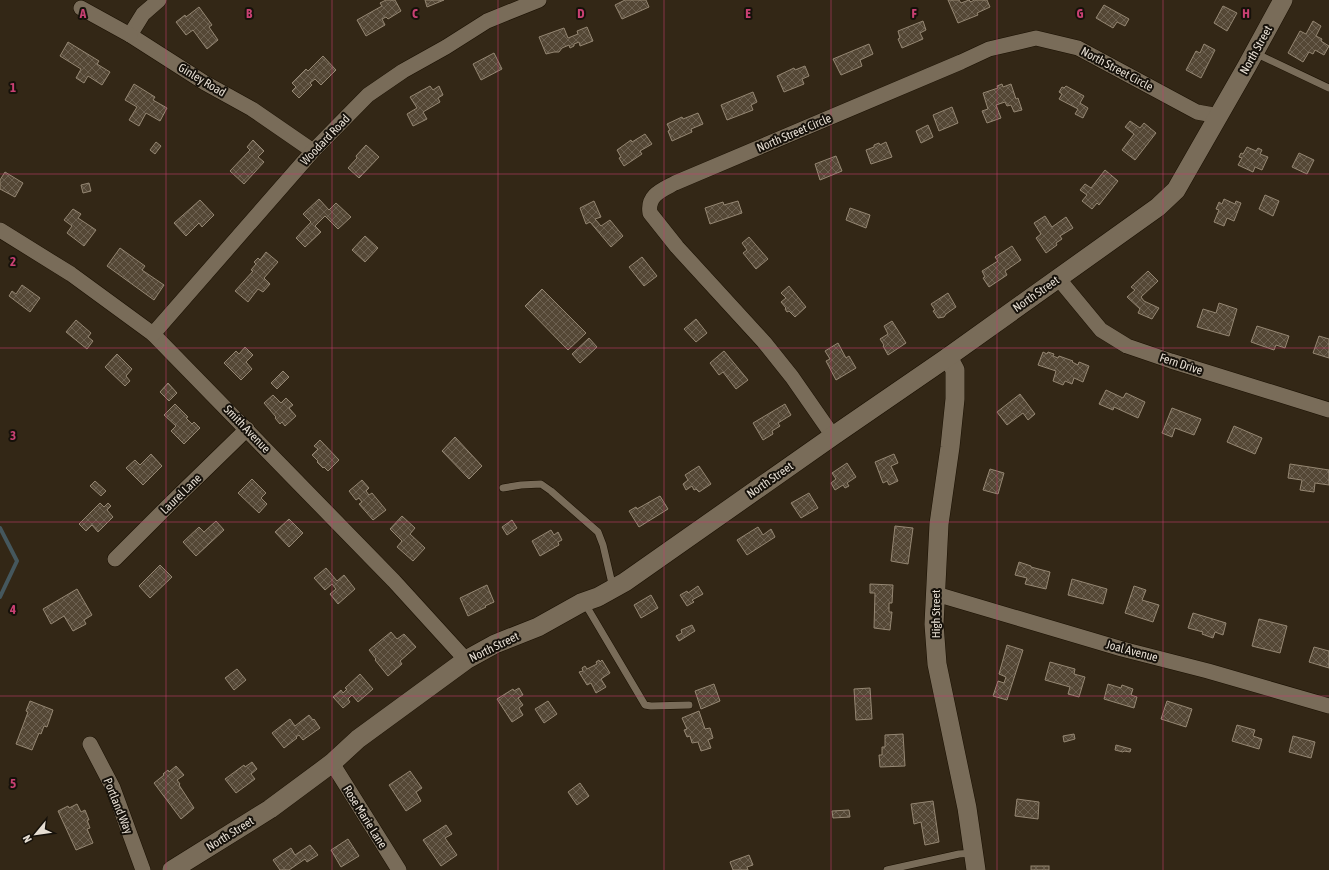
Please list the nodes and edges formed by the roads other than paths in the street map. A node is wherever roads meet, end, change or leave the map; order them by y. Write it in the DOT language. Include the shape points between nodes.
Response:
graph roads {
  1 [pos="159,0"];
  2 [pos="539,0"];
  3 [pos="1283,0"];
  4 [pos="81,8"];
  5 [pos="130,35"];
  6 [pos="1254,53"];
  7 [pos="1329,88"];
  8 [pos="1219,116"];
  9 [pos="313,151"];
  10 [pos="0,230"];
  11 [pos="1058,278"];
  12 [pos="153,334"];
  13 [pos="948,357"];
  14 [pos="1329,410"];
  15 [pos="248,429"];
  16 [pos="833,436"];
  17 [pos="503,488"];
  18 [pos="115,559"];
  19 [pos="613,588"];
  20 [pos="936,594"];
  21 [pos="584,602"];
  22 [pos="466,660"];
  23 [pos="689,705"];
  24 [pos="1329,706"];
  25 [pos="90,744"];
  26 [pos="332,764"];
  27 [pos="975,862"];
  28 [pos="142,870"];
  29 [pos="172,870"];
  30 [pos="399,870"];
  31 [pos="887,870"];
  1 -- 5 [label="street" via="143,14"];
  2 -- 9 [label="street, Woodard Road" via="487,21 403,71 368,95"];
  3 -- 6 [label="street, North Street"];
  4 -- 5 [label="street, Ginley Road"];
  5 -- 9 [label="street, Ginley Road" via="205,83 252,109"];
  6 -- 7 [label="lane"];
  6 -- 8 [label="street, North Street"];
  8 -- 11 [label="street, North Street" via="1176,190"];
  8 -- 16 [label="street, North Street Circle" via="1197,112 1078,48 1036,38 989,49 675,183 654,195 649,207 650,213 792,376"];
  9 -- 12 [label="street, Woodard Road"];
  10 -- 12 [label="street, Smith Avenue" via="71,274"];
  11 -- 13 [label="street, North Street"];
  11 -- 14 [label="street, Fern Drive" via="1101,330 1127,346"];
  12 -- 15 [label="street, Smith Avenue"];
  13 -- 16 [label="street, North Street"];
  13 -- 20 [label="street, High Street" via="955,370 955,399 939,524"];
  15 -- 18 [label="street, Laurel Lane"];
  15 -- 22 [label="street, Smith Avenue"];
  16 -- 19 [label="street, North Street"];
  17 -- 19 [label="lane" via="541,484 598,532"];
  19 -- 21 [label="street, North Street"];
  20 -- 24 [label="street, Joal Avenue"];
  20 -- 27 [label="street, High Street" via="934,624 937,664 968,808"];
  21 -- 22 [label="street, North Street" via="538,627 495,644"];
  21 -- 23 [label="lane" via="645,705"];
  22 -- 26 [label="street, North Street" via="358,739"];
  25 -- 28 [label="street, Portland Way" via="112,788"];
  26 -- 29 [label="street, North Street" via="270,809"];
  26 -- 30 [label="street, Rose Marie Lane"];
  27 -- 31 [label="lane" via="959,854"];
}
